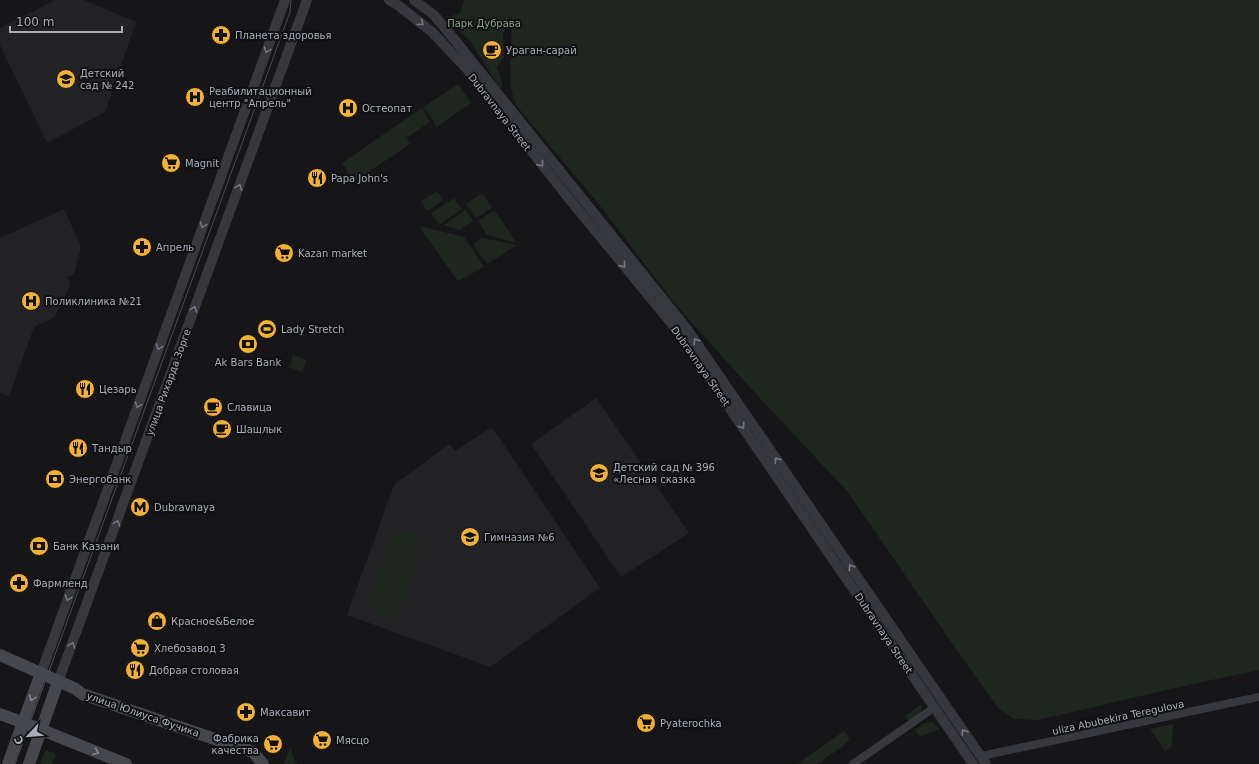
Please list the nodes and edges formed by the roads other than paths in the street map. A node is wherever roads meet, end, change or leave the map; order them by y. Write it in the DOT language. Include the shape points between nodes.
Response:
graph roads {
  1 [pos="285,0"];
  2 [pos="307,0"];
  3 [pos="389,0"];
  4 [pos="414,0"];
  5 [pos="0,655"];
  6 [pos="41,673"];
  7 [pos="58,682"];
  8 [pos="1259,697"];
  9 [pos="939,704"];
  10 [pos="0,714"];
  11 [pos="23,722"];
  12 [pos="42,730"];
  13 [pos="983,760"];
  14 [pos="8,764"];
  15 [pos="29,764"];
  16 [pos="126,764"];
  17 [pos="263,764"];
  18 [pos="853,764"];
  19 [pos="973,764"];
  1 -- 6 [label="street, улица Рихарда Зорге, one-way"];
  7 -- 2 [label="street, улица Рихарда Зорге, one-way"];
  3 -- 9 [label="street, Dubravnaya Street, one-way" via="432,32 466,68 672,324"];
  9 -- 4 [label="street, Dubravnaya Street, one-way" via="687,328 444,27 434,15"];
  5 -- 6 [label="main road, улица Юлиуса Фучика"];
  6 -- 7 [label="main road, улица Юлиуса Фучика"];
  6 -- 11 [label="main road, улица Рихарда Зорге, one-way"];
  7 -- 12 [label="main road, улица Рихарда Зорге"];
  7 -- 17 [label="main road, улица Юлиуса Фучика" via="82,694 253,752"];
  8 -- 13 [label="street, uliza Abubekira Teregulova"];
  13 -- 9 [label="street, Dubravnaya Street, one-way"];
  9 -- 18 [label="street"];
  9 -- 19 [label="street, Dubravnaya Street"];
  10 -- 11 [label="main road"];
  11 -- 12 [label="main road"];
  11 -- 14 [label="main road, улица Рихарда Зорге"];
  12 -- 15 [label="main road, улица Рихарда Зорге"];
  12 -- 16 [label="main road, one-way"];
}
